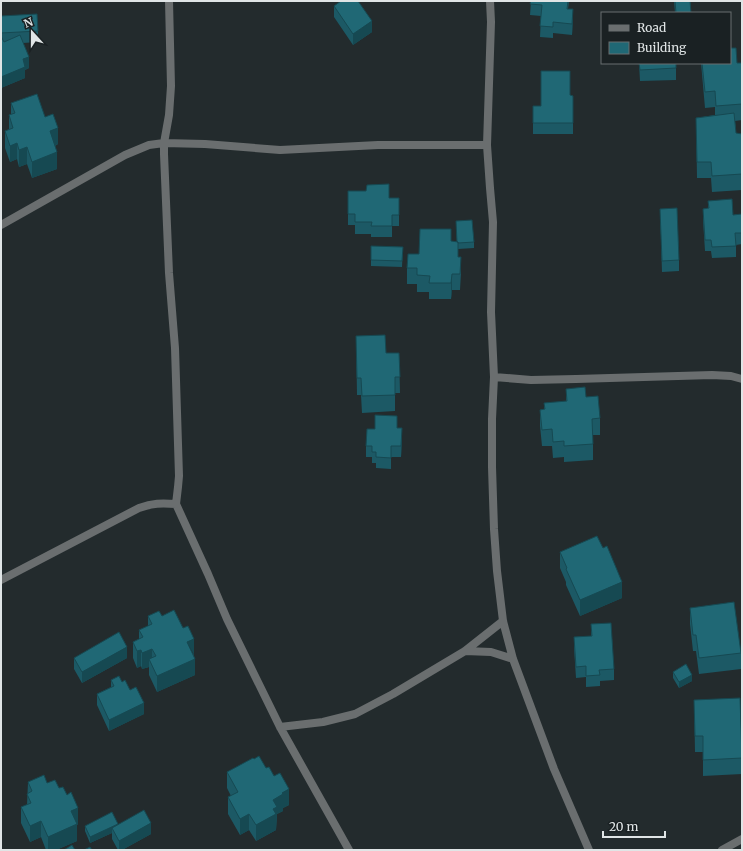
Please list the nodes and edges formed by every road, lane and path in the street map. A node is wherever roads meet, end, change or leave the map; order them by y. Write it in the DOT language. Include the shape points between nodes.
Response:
graph roads {
  1 [pos="169,1"];
  2 [pos="490,1"];
  3 [pos="164,143"];
  4 [pos="487,145"];
  5 [pos="1,225"];
  6 [pos="494,377"];
  7 [pos="742,379"];
  8 [pos="176,504"];
  9 [pos="1,580"];
  10 [pos="503,621"];
  11 [pos="465,651"];
  12 [pos="513,659"];
  13 [pos="280,727"];
  14 [pos="742,839"];
  15 [pos="349,850"];
  16 [pos="589,850"];
  17 [pos="722,850"];
  1 -- 3 [label="street" via="171,86"];
  2 -- 4 [label="street"];
  3 -- 4 [label="street" via="280,150 378,145"];
  3 -- 5 [label="street" via="149,145 125,155"];
  3 -- 8 [label="street" via="179,458"];
  4 -- 6 [label="street" via="493,222 490,312"];
  6 -- 7 [label="street" via="561,380 712,375"];
  6 -- 10 [label="street" via="494,529"];
  8 -- 9 [label="street" via="155,503 139,508"];
  8 -- 13 [label="street" via="227,619"];
  10 -- 11 [label="street"];
  10 -- 12 [label="street"];
  11 -- 12 [label="street" via="491,652"];
  11 -- 13 [label="street" via="355,714 323,722"];
  12 -- 16 [label="street" via="554,769"];
  13 -- 15 [label="street"];
  14 -- 17 [label="street"];
}
